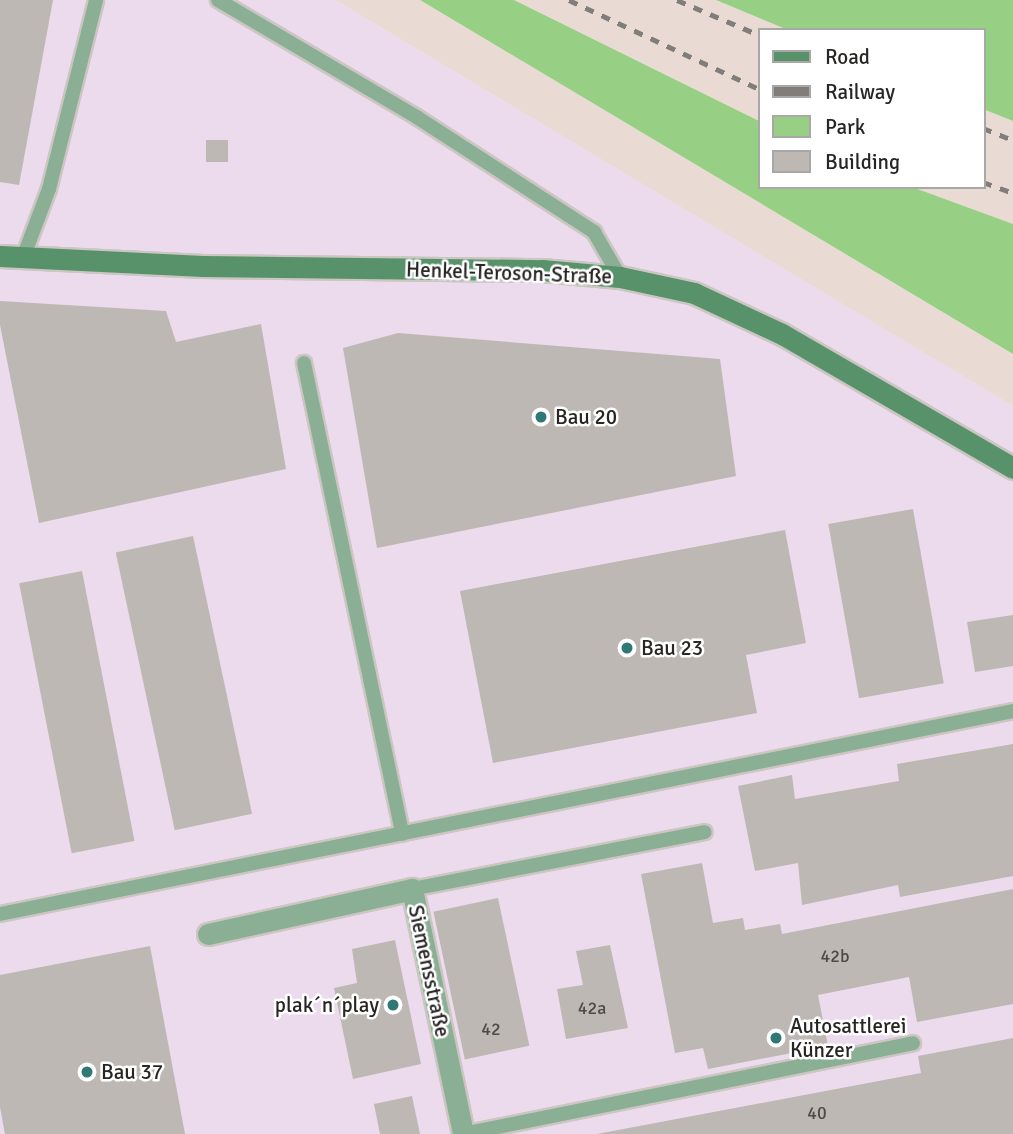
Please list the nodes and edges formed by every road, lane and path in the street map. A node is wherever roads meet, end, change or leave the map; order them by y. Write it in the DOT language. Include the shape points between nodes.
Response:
graph roads {
  1 [pos="96,0"];
  2 [pos="218,0"];
  3 [pos="0,256"];
  4 [pos="23,258"];
  5 [pos="620,277"];
  6 [pos="304,363"];
  7 [pos="1013,468"];
  8 [pos="1013,711"];
  9 [pos="704,832"];
  10 [pos="402,834"];
  11 [pos="412,889"];
  12 [pos="0,914"];
  13 [pos="208,934"];
  14 [pos="913,1043"];
  15 [pos="463,1134"];
  1 -- 4 [label="lane" via="50,189"];
  2 -- 5 [label="lane" via="418,118 594,232"];
  3 -- 4 [label="street, Henkel-Teroson-Straße"];
  4 -- 5 [label="street, Henkel-Teroson-Straße" via="203,266 542,270"];
  5 -- 7 [label="street, Henkel-Teroson-Straße" via="694,293 782,334"];
  6 -- 10 [label="lane"];
  8 -- 10 [label="lane"];
  9 -- 11 [label="lane"];
  10 -- 12 [label="lane"];
  11 -- 13 [label="street, Siemensstraße"];
  11 -- 15 [label="street, Siemensstraße"];
  14 -- 15 [label="lane"];
}
